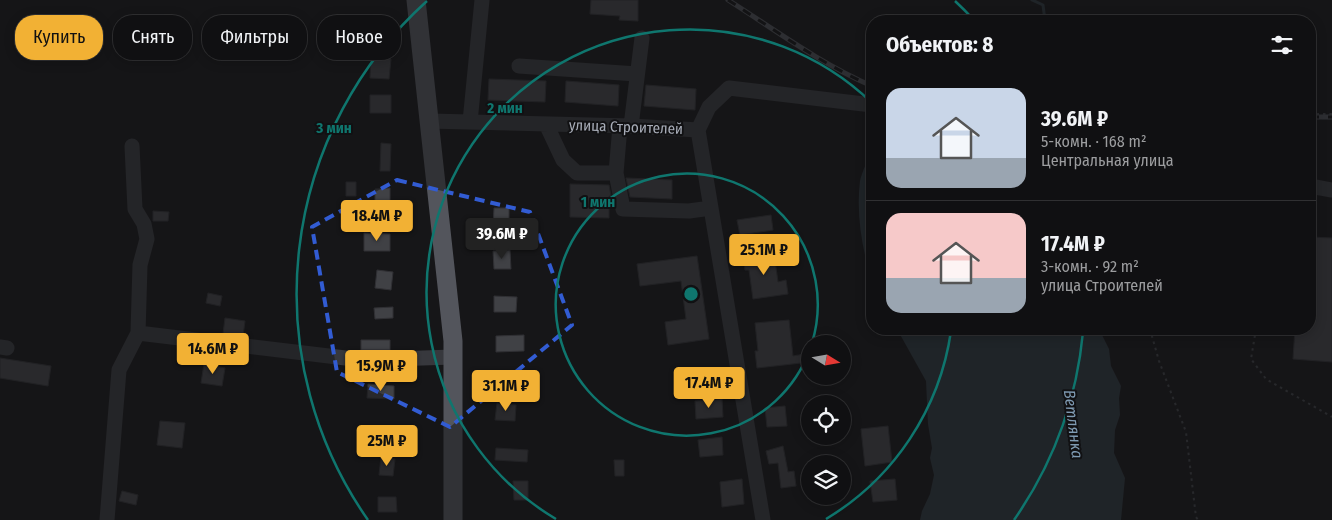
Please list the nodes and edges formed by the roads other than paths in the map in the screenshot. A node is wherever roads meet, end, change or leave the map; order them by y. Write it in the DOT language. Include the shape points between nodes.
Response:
graph roads {
  1 [pos="416,0"];
  2 [pos="482,0"];
  3 [pos="642,38"];
  4 [pos="519,66"];
  5 [pos="637,74"];
  6 [pos="866,104"];
  7 [pos="429,121"];
  8 [pos="470,122"];
  9 [pos="546,124"];
  10 [pos="625,126"];
  11 [pos="698,130"];
  12 [pos="132,146"];
  13 [pos="616,173"];
  14 [pos="1316,187"];
  15 [pos="1332,190"];
  16 [pos="711,208"];
  17 [pos="138,333"];
  18 [pos="453,357"];
  19 [pos="107,520"];
  20 [pos="453,520"];
  21 [pos="762,520"];
  1 -- 7 [label="main road"];
  2 -- 8 [label="street"];
  3 -- 5 [label="street"];
  4 -- 5 [label="street"];
  5 -- 10 [label="street"];
  6 -- 11 [label="street" via="729,88 709,107"];
  7 -- 8 [label="street, улица Строителей"];
  7 -- 18 [label="main road"];
  8 -- 9 [label="street, улица Строителей"];
  9 -- 10 [label="street, улица Строителей"];
  9 -- 13 [label="street" via="563,160 576,173"];
  10 -- 11 [label="street, улица Строителей"];
  10 -- 13 [label="street"];
  11 -- 16 [label="street, улица Строителей"];
  12 -- 17 [label="street" via="135,209 144,224 147,239 140,265"];
  13 -- 16 [label="street" via="623,209 689,211"];
  14 -- 15 [label="street"];
  16 -- 21 [label="street, улица Строителей"];
  17 -- 18 [label="street" via="362,360"];
  17 -- 19 [label="street" via="119,370"];
  18 -- 20 [label="main road"];
}
